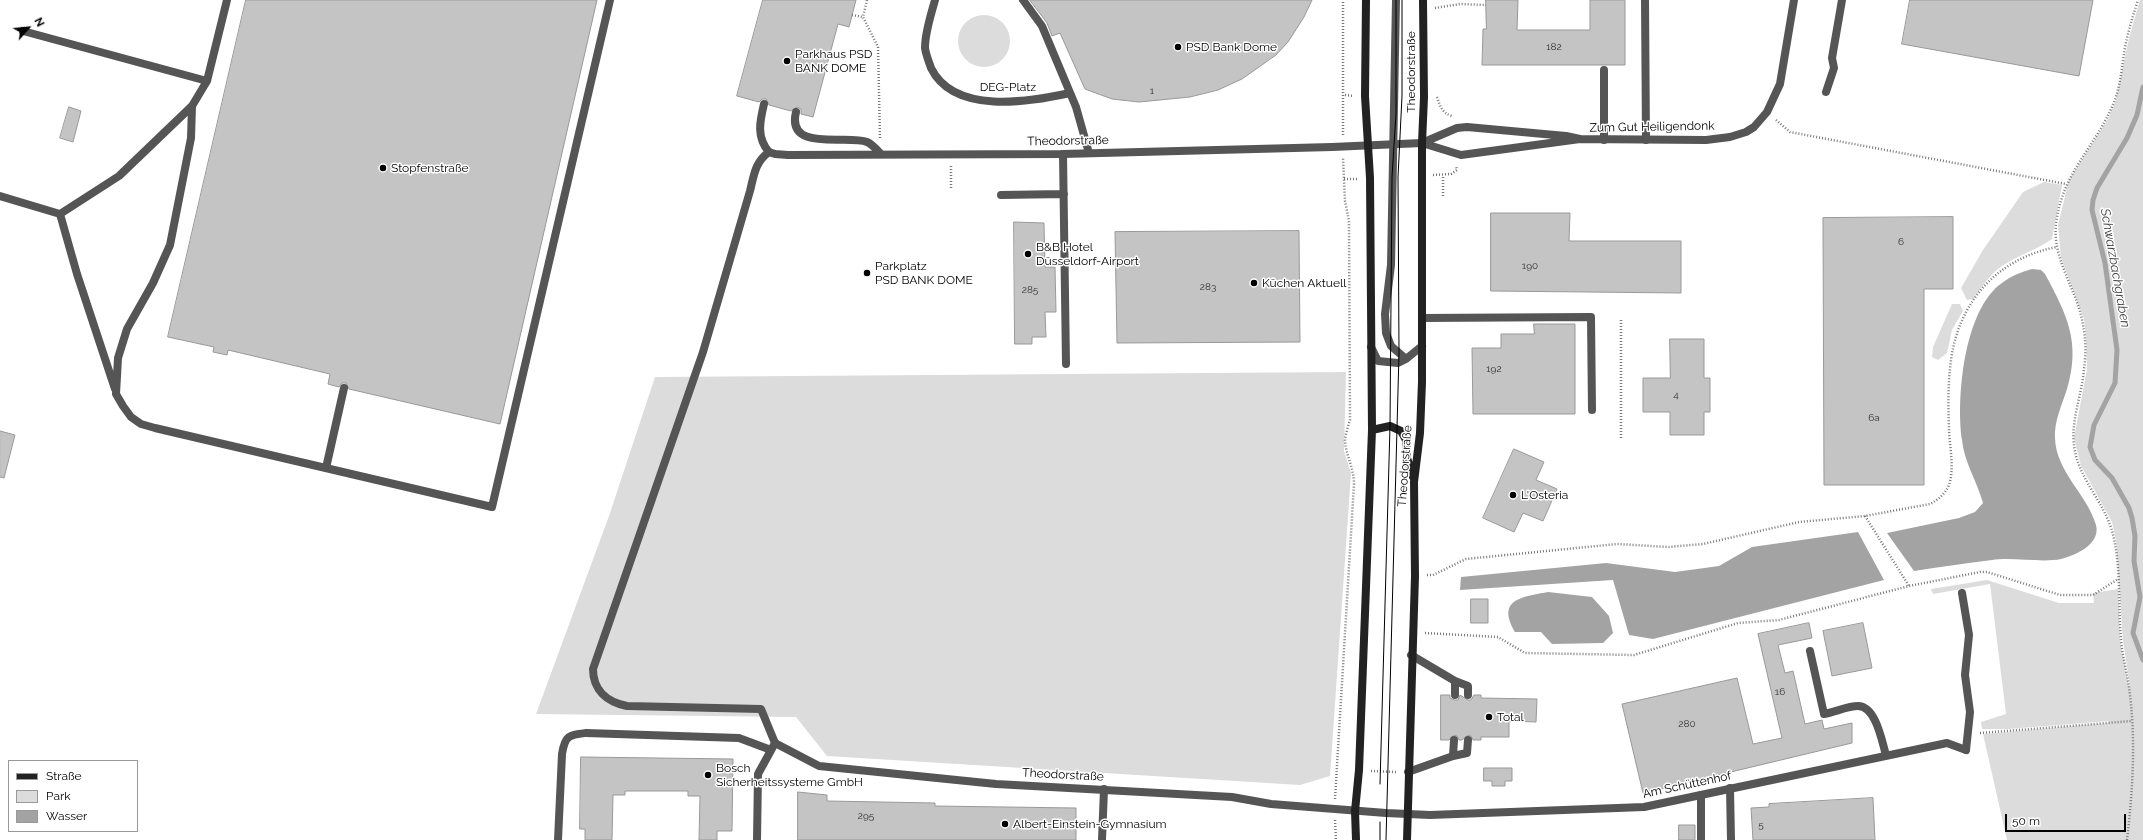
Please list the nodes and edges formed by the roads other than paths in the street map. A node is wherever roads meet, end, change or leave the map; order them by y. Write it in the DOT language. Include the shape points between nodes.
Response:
graph roads {
  1 [pos="227,0"];
  2 [pos="610,0"];
  3 [pos="935,0"];
  4 [pos="1023,0"];
  5 [pos="1366,0"];
  6 [pos="1396,0"];
  7 [pos="1422,0"];
  8 [pos="1645,0"];
  9 [pos="1794,0"];
  10 [pos="1842,0"];
  11 [pos="24,30"];
  12 [pos="1604,70"];
  13 [pos="207,81"];
  14 [pos="1826,92"];
  15 [pos="1070,93"];
  16 [pos="764,104"];
  17 [pos="192,106"];
  18 [pos="796,112"];
  19 [pos="1580,140"];
  20 [pos="1604,140"];
  21 [pos="1646,140"];
  22 [pos="1422,143"];
  23 [pos="1368,144"];
  24 [pos="1394,144"];
  25 [pos="769,152"];
  26 [pos="1089,153"];
  27 [pos="881,154"];
  28 [pos="1063,154"];
  29 [pos="1064,194"];
  30 [pos="1001,195"];
  31 [pos="0,196"];
  32 [pos="60,214"];
  33 [pos="1422,318"];
  34 [pos="1371,346"];
  35 [pos="1422,346"];
  36 [pos="1406,359"];
  37 [pos="1066,364"];
  38 [pos="344,388"];
  39 [pos="116,394"];
  40 [pos="1592,410"];
  41 [pos="1372,430"];
  42 [pos="326,468"];
  43 [pos="1414,482"];
  44 [pos="1962,593"];
  45 [pos="1810,651"];
  46 [pos="1411,655"];
  47 [pos="1455,681"];
  48 [pos="1455,695"];
  49 [pos="1468,695"];
  50 [pos="1454,740"];
  51 [pos="1468,740"];
  52 [pos="773,746"];
  53 [pos="1886,755"];
  54 [pos="1453,756"];
  55 [pos="1408,772"];
  56 [pos="1730,788"];
  57 [pos="1104,789"];
  58 [pos="1701,795"];
  59 [pos="1355,811"];
  60 [pos="1408,814"];
  61 [pos="558,840"];
  62 [pos="757,840"];
  63 [pos="1102,840"];
  64 [pos="1356,840"];
  65 [pos="1407,840"];
  66 [pos="1701,840"];
  67 [pos="1731,840"];
  1 -- 13 [label="street"];
  2 -- 42 [label="street" via="492,507"];
  3 -- 15 [label="street, DEG-Platz" via="925,48 936,76 949,90 961,96 982,100 1038,100"];
  4 -- 15 [label="street" via="1042,26"];
  5 -- 23 [label="main road" via="1365,96"];
  6 -- 24 [label="street"];
  7 -- 22 [label="main road, Theodorstraße"];
  8 -- 21 [label="street"];
  9 -- 21 [label="street, Zum Gut Heiligendonk" via="1780,84 1767,112 1754,127 1730,137 1706,140"];
  10 -- 14 [label="street" via="1832,58 1834,68"];
  11 -- 13 [label="street"];
  12 -- 20 [label="street"];
  13 -- 17 [label="street"];
  15 -- 26 [label="street"];
  16 -- 25 [label="street" via="760,132"];
  17 -- 32 [label="street" via="118,176"];
  17 -- 39 [label="street" via="190,138 170,244 154,283 127,329 118,358"];
  18 -- 27 [label="street" via="797,128 812,139 856,139 868,142"];
  19 -- 20 [label="street, Zum Gut Heiligendonk"];
  19 -- 22 [label="street, Zum Gut Heiligendonk" via="1461,155"];
  19 -- 22 [label="street, Zum Gut Heiligendonk" via="1566,136 1467,127 1457,128"];
  20 -- 21 [label="street, Zum Gut Heiligendonk"];
  22 -- 24 [label="street, Theodorstraße"];
  22 -- 33 [label="main road, Theodorstraße"];
  23 -- 24 [label="street, Theodorstraße"];
  23 -- 26 [label="street, Theodorstraße"];
  23 -- 34 [label="main road"];
  24 -- 36 [label="street" via="1391,265 1385,314 1386,333 1391,346"];
  25 -- 27 [label="street, Theodorstraße" via="788,155"];
  25 -- 52 [label="street" via="755,168 703,352 593,669 593,679 598,690 616,704 627,706 761,709"];
  26 -- 28 [label="street, Theodorstraße"];
  27 -- 28 [label="street, Theodorstraße"];
  28 -- 29 [label="street"];
  29 -- 30 [label="street"];
  29 -- 37 [label="street"];
  31 -- 32 [label="street"];
  32 -- 39 [label="street"];
  33 -- 35 [label="main road, Theodorstraße"];
  33 -- 40 [label="street" via="1591,317"];
  34 -- 36 [label="street" via="1378,361 1398,363"];
  34 -- 41 [label="main road"];
  35 -- 36 [label="street"];
  35 -- 43 [label="main road, Theodorstraße" via="1420,433"];
  38 -- 42 [label="street"];
  39 -- 42 [label="street" via="131,417 141,424"];
  41 -- 43 [label="main road" via="1390,426 1401,431 1406,440 1407,458"];
  41 -- 59 [label="main road" via="1359,770"];
  43 -- 46 [label="main road, Theodorstraße"];
  44 -- 53 [label="street, Am Schüttenhof" via="1969,635 1965,675 1970,712 1966,750 1947,742"];
  45 -- 53 [label="street" via="1824,714 1859,706 1867,709 1873,716"];
  46 -- 47 [label="street"];
  46 -- 55 [label="main road, Theodorstraße"];
  47 -- 48 [label="street"];
  47 -- 49 [label="street" via="1468,686"];
  50 -- 54 [label="street"];
  51 -- 54 [label="street" via="1467,753"];
  52 -- 57 [label="street, Theodorstraße" via="819,766 996,784"];
  52 -- 61 [label="street, Theodorstraße" via="739,738 586,733 569,736 564,741 562,754"];
  52 -- 62 [label="street" via="758,774"];
  53 -- 56 [label="street, Am Schüttenhof"];
  54 -- 55 [label="street"];
  55 -- 60 [label="main road, Theodorstraße"];
  56 -- 58 [label="street, Am Schüttenhof"];
  56 -- 67 [label="street"];
  57 -- 59 [label="street, Theodorstraße" via="1232,797 1272,804"];
  57 -- 63 [label="street"];
  58 -- 60 [label="street, Am Schüttenhof" via="1644,807"];
  58 -- 66 [label="street"];
  59 -- 60 [label="street, Theodorstraße"];
  59 -- 64 [label="main road"];
  60 -- 65 [label="main road, Theodorstraße"];
}
